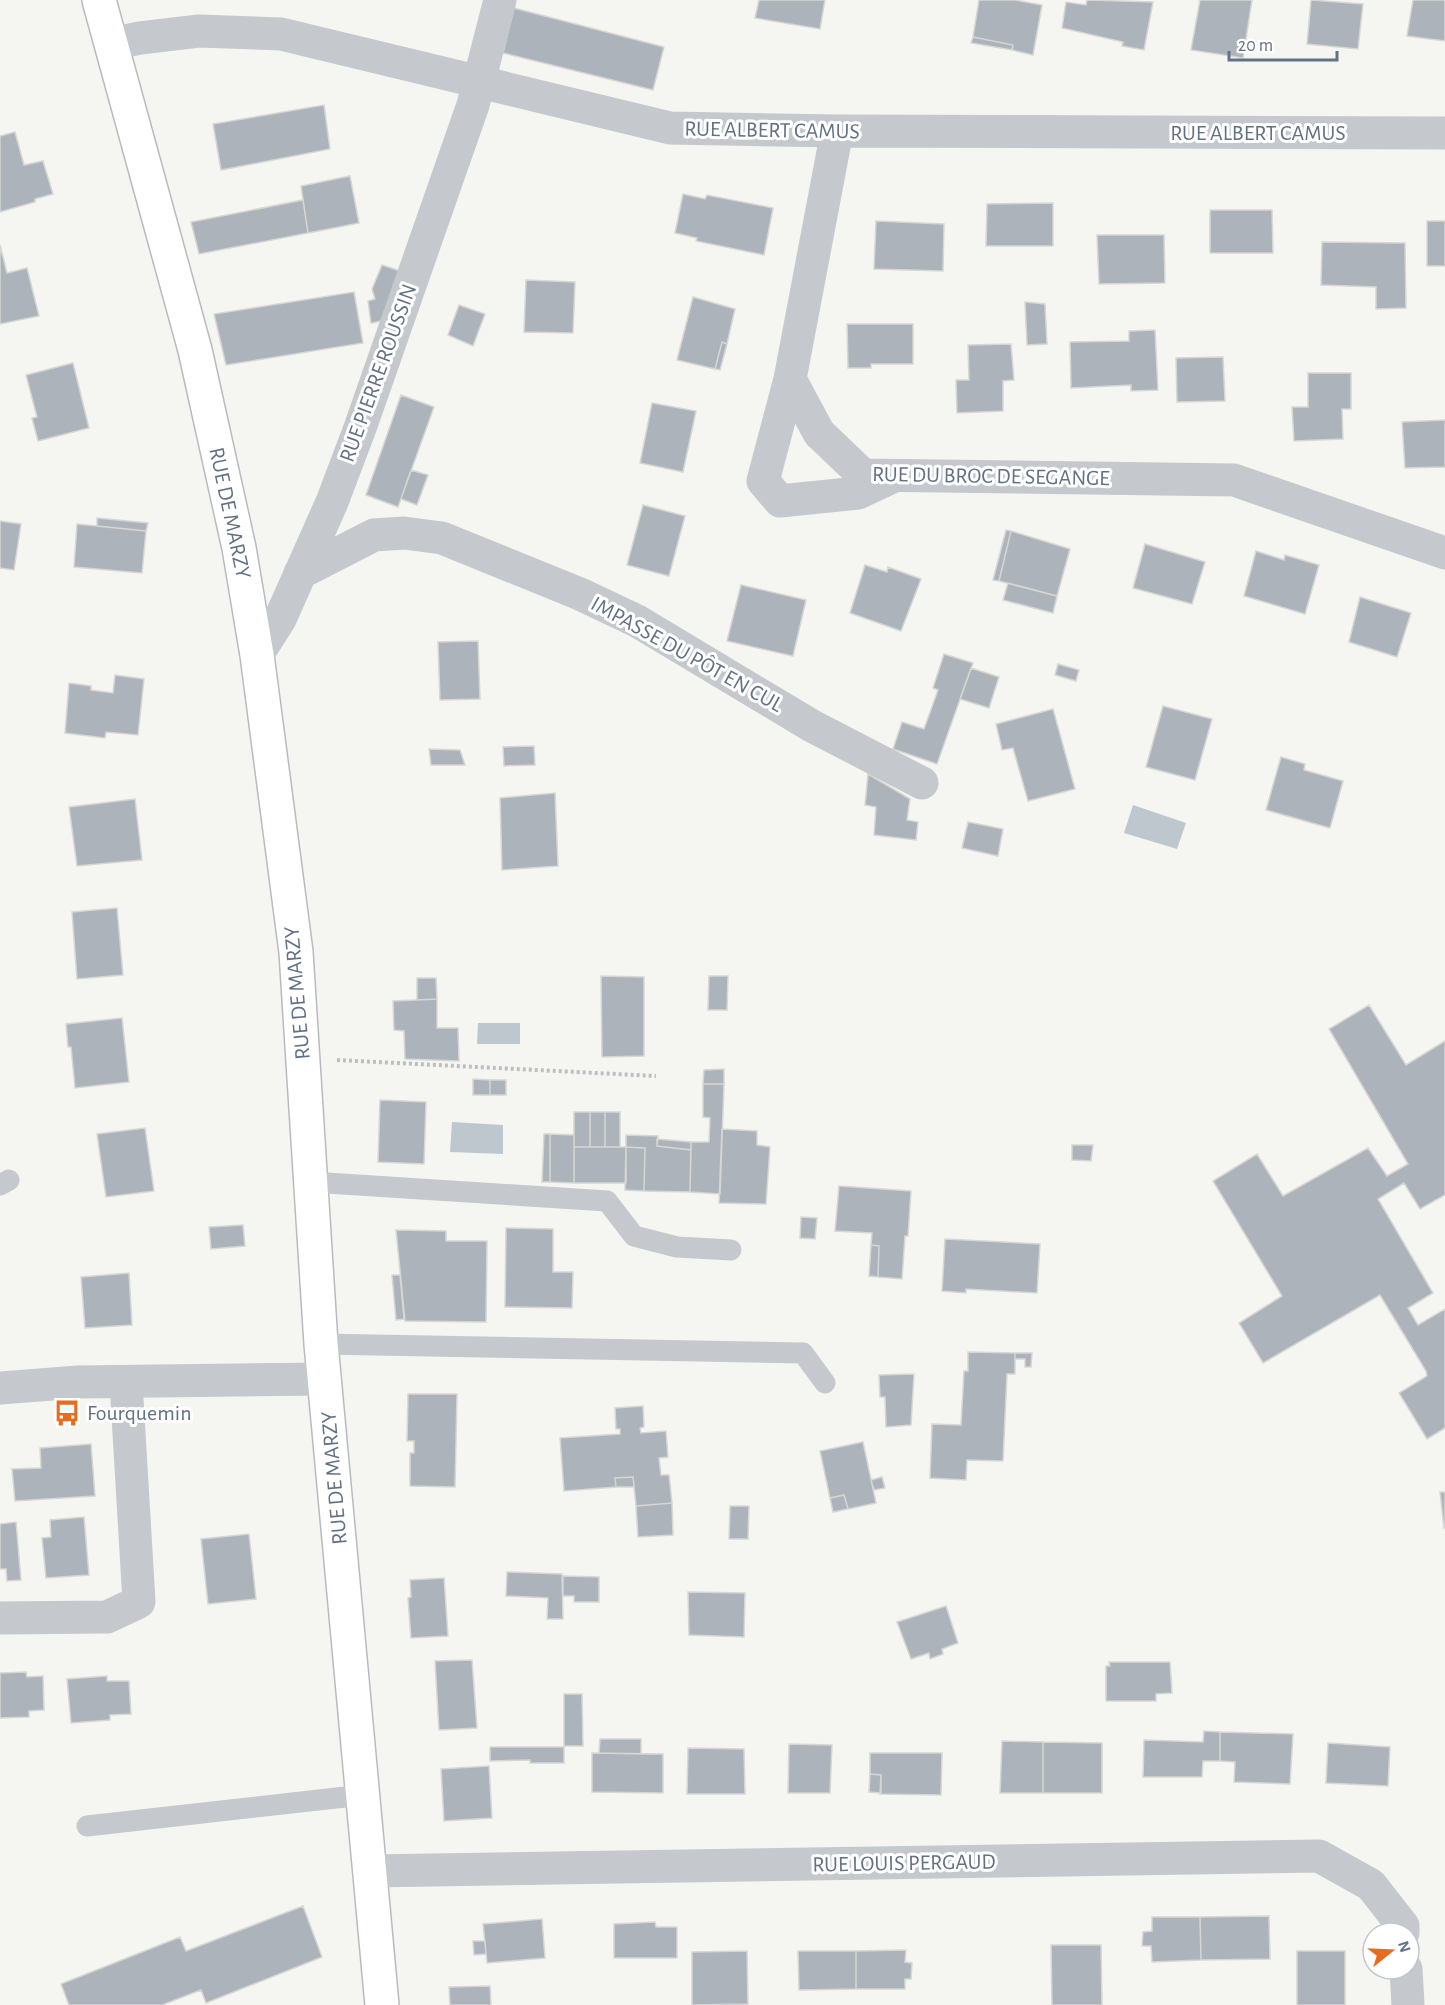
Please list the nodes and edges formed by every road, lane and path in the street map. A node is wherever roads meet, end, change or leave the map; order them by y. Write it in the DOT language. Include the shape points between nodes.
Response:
graph roads {
  1 [pos="99,0"];
  2 [pos="500,0"];
  3 [pos="111,44"];
  4 [pos="479,82"];
  5 [pos="837,131"];
  6 [pos="1445,134"];
  7 [pos="790,379"];
  8 [pos="893,476"];
  9 [pos="332,501"];
  10 [pos="374,535"];
  11 [pos="1445,553"];
  12 [pos="300,573"];
  13 [pos="257,655"];
  14 [pos="921,783"];
  15 [pos="303,1058"];
  16 [pos="656,1076"];
  17 [pos="311,1182"];
  18 [pos="731,1250"];
  19 [pos="321,1344"];
  20 [pos="325,1379"];
  21 [pos="219,1381"];
  22 [pos="78,1382"];
  23 [pos="126,1382"];
  24 [pos="825,1383"];
  25 [pos="0,1388"];
  26 [pos="0,1618"];
  27 [pos="363,1795"];
  28 [pos="87,1826"];
  29 [pos="370,1871"];
  30 [pos="1399,1921"];
  31 [pos="1407,1981"];
  32 [pos="382,2005"];
  33 [pos="1408,2005"];
  1 -- 3 [label="main road, RUE DE MARZY"];
  2 -- 4 [label="street, RUE PIERRE ROUSSIN"];
  3 -- 4 [label="street, RUE ALBERT CAMUS" via="199,31 281,34"];
  3 -- 13 [label="main road, RUE DE MARZY" via="195,350 239,548"];
  4 -- 5 [label="street, RUE ALBERT CAMUS" via="670,128"];
  4 -- 9 [label="street, RUE PIERRE ROUSSIN"];
  5 -- 6 [label="street, RUE ALBERT CAMUS"];
  5 -- 7 [label="street"];
  7 -- 8 [label="street, RUE DU BROC DE SEGANGE" via="819,433 862,475"];
  7 -- 8 [label="street" via="763,481 780,501 858,493"];
  8 -- 11 [label="street, RUE DU BROC DE SEGANGE" via="1234,480"];
  9 -- 10 [label="street"];
  9 -- 12 [label="street, RUE PIERRE ROUSSIN"];
  10 -- 12 [label="street"];
  10 -- 14 [label="street, IMPASSE DU PÔT EN CUL" via="404,533 442,538 580,594 637,621 812,726"];
  12 -- 13 [label="street, RUE PIERRE ROUSSIN" via="280,619"];
  13 -- 15 [label="main road, RUE DE MARZY" via="296,952"];
  15 -- 16 [label="path"];
  15 -- 17 [label="main road, RUE DE MARZY"];
  17 -- 18 [label="lane" via="607,1201 634,1236 677,1247"];
  17 -- 19 [label="main road, RUE DE MARZY"];
  19 -- 20 [label="main road, RUE DE MARZY"];
  19 -- 24 [label="lane" via="803,1353"];
  20 -- 21 [label="street"];
  20 -- 27 [label="main road, RUE DE MARZY"];
  21 -- 22 [label="lane" via="201,1369 104,1372"];
  21 -- 23 [label="street"];
  22 -- 23 [label="street"];
  22 -- 25 [label="street"];
  23 -- 26 [label="street" via="139,1602 107,1617"];
  27 -- 28 [label="lane"];
  27 -- 29 [label="main road, RUE DE MARZY"];
  29 -- 30 [label="street, RUE LOUIS PERGAUD" via="1319,1856 1371,1885"];
  29 -- 32 [label="main road, RUE DE MARZY"];
  31 -- 33 [label="street"];
}
